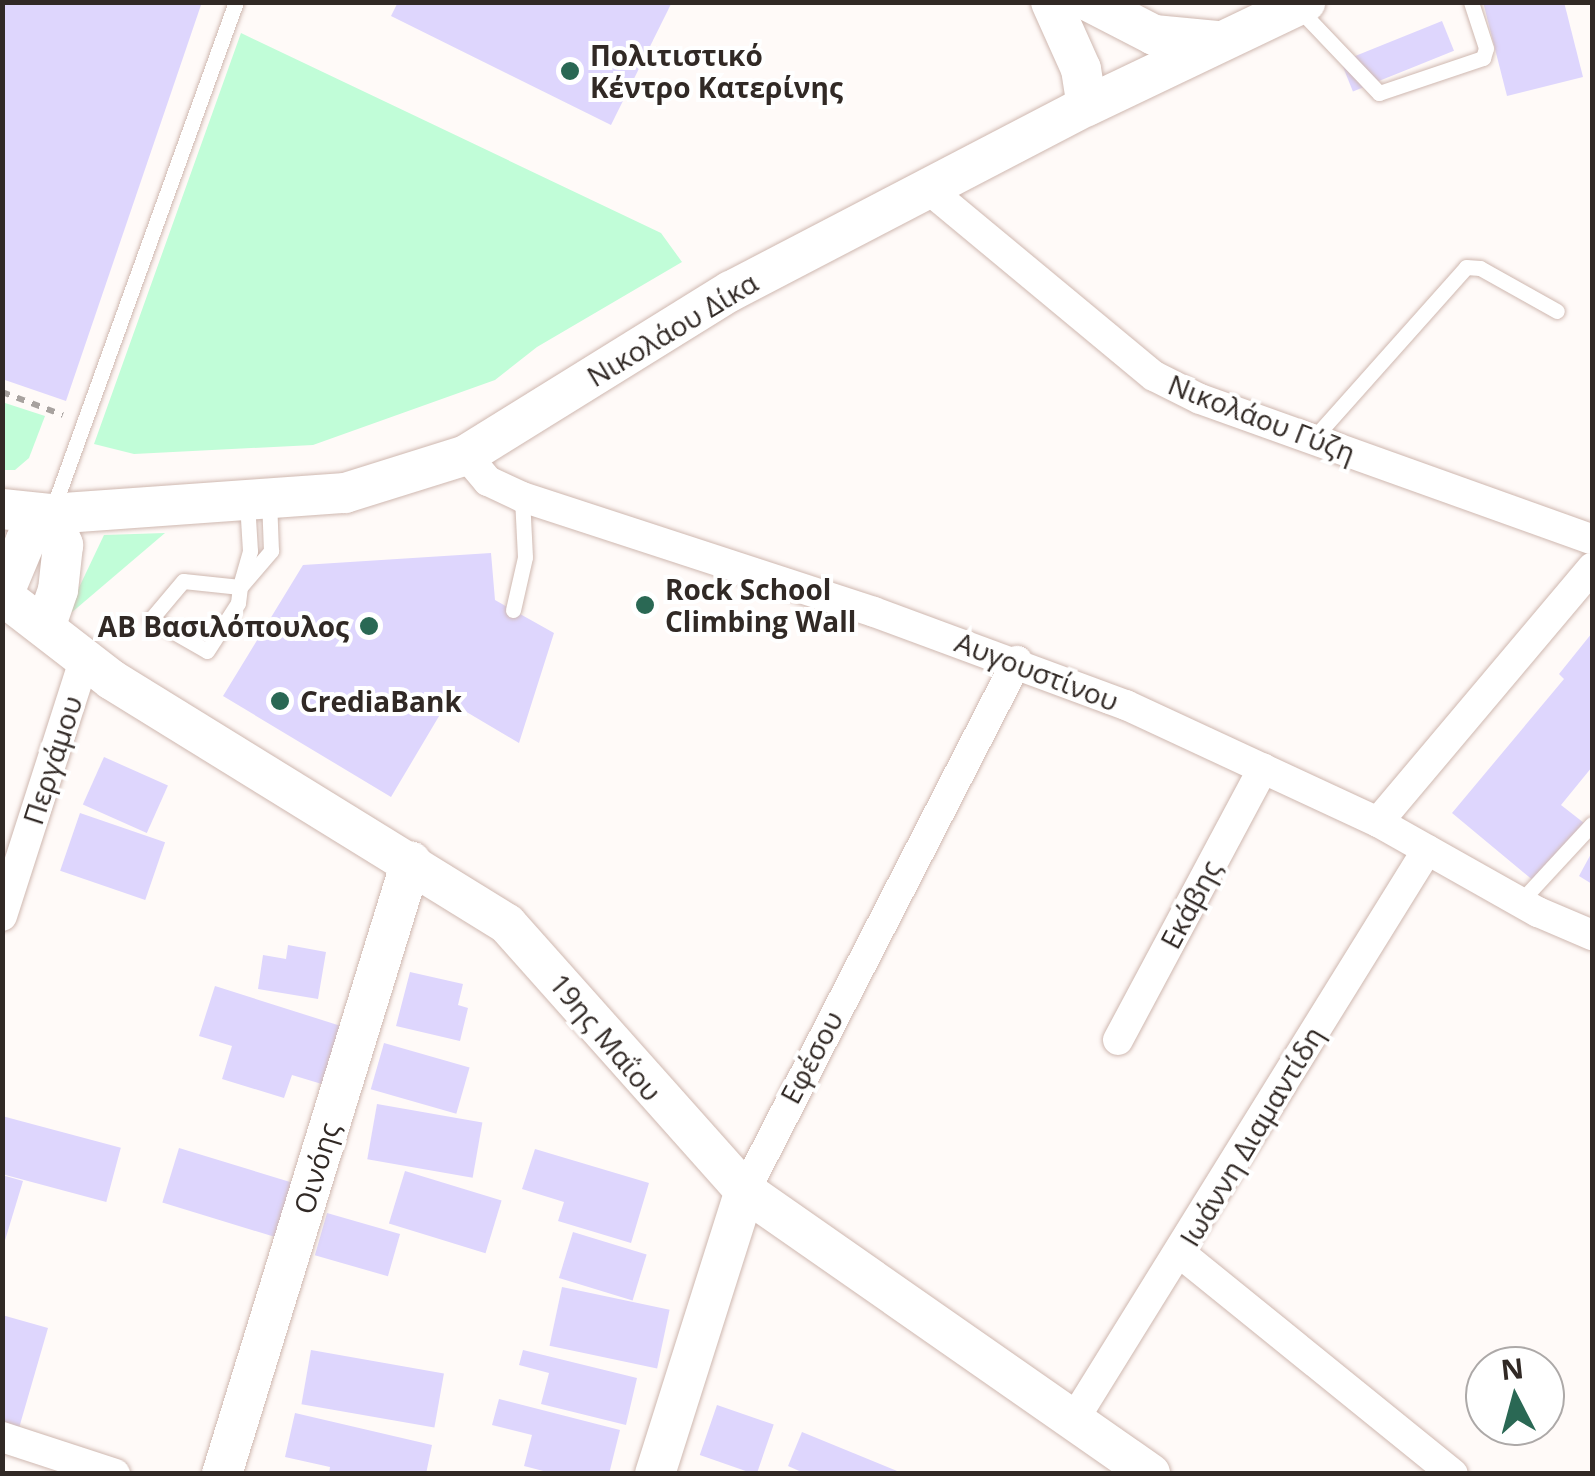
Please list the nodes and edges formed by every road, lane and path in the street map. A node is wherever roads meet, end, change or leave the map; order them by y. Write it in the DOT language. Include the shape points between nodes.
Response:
graph roads {
  1 [pos="236,2"];
  2 [pos="1052,2"];
  3 [pos="1089,2"];
  4 [pos="1471,2"];
  5 [pos="1301,4"];
  6 [pos="1220,41"];
  7 [pos="1086,106"];
  8 [pos="926,188"];
  9 [pos="1556,311"];
  10 [pos="2,392"];
  11 [pos="88,424"];
  12 [pos="1313,440"];
  13 [pos="466,456"];
  14 [pos="522,496"];
  15 [pos="258,501"];
  16 [pos="2,510"];
  17 [pos="50,514"];
  18 [pos="1592,539"];
  19 [pos="1592,568"];
  20 [pos="240,587"];
  21 [pos="2,594"];
  22 [pos="514,610"];
  23 [pos="44,627"];
  24 [pos="1016,661"];
  25 [pos="84,662"];
  26 [pos="1263,768"];
  27 [pos="1378,822"];
  28 [pos="1592,824"];
  29 [pos="1427,850"];
  30 [pos="411,862"];
  31 [pos="1520,902"];
  32 [pos="2,916"];
  33 [pos="1592,935"];
  34 [pos="1118,1040"];
  35 [pos="744,1192"];
  36 [pos="1180,1253"];
  37 [pos="1073,1421"];
  38 [pos="2,1437"];
  39 [pos="115,1474"];
  40 [pos="222,1474"];
  41 [pos="654,1474"];
  42 [pos="1150,1474"];
  43 [pos="1453,1474"];
  1 -- 11 [label="lane"];
  2 -- 7 [label="street" via="1081,69"];
  3 -- 6 [label="street" via="1154,35"];
  3 -- 7 [label="street" via="1109,22 1120,50 1114,71"];
  4 -- 5 [label="lane" via="1486,48 1483,58 1379,93"];
  5 -- 6 [label="street, Νικολάου Δίκα"];
  6 -- 7 [label="street, Νικολάου Δίκα"];
  7 -- 8 [label="street, Νικολάου Δίκα"];
  8 -- 12 [label="street, Νικολάου Γύζη" via="1154,376"];
  8 -- 13 [label="street, Νικολάου Δίκα" via="731,292"];
  9 -- 12 [label="lane" via="1480,268 1466,267"];
  10 -- 11 [label="path"];
  11 -- 17 [label="lane"];
  12 -- 18 [label="street, Νικολάου Γύζη"];
  13 -- 14 [label="street, Αυγουστίνου" via="488,481"];
  13 -- 15 [label="street, Νικολάου Δίκα" via="345,492"];
  14 -- 22 [label="lane" via="525,557"];
  14 -- 24 [label="street, Αυγουστίνου"];
  15 -- 17 [label="street, Νικολάου Δίκα"];
  15 -- 20 [label="lane" via="270,551"];
  16 -- 17 [label="street, Νικολάου Δίκα"];
  17 -- 21 [label="street, 19ης Μαΐου" via="26,540"];
  17 -- 23 [label="street" via="63,545 58,590"];
  19 -- 27 [label="street"];
  20 -- 20 [label="lane" via="183,582 151,619 207,651 238,604"];
  21 -- 23 [label="street, 19ης Μαΐου"];
  23 -- 25 [label="street, 19ης Μαΐου"];
  24 -- 26 [label="street, Αυγουστίνου"];
  24 -- 35 [label="street, Εφέσου"];
  25 -- 30 [label="street, 19ης Μαΐου"];
  25 -- 32 [label="street, Περγάμου"];
  26 -- 27 [label="street, Αυγουστίνου"];
  26 -- 34 [label="street, Εκάβης"];
  27 -- 29 [label="street, Αυγουστίνου"];
  28 -- 31 [label="lane"];
  29 -- 31 [label="street, Αυγουστίνου"];
  29 -- 36 [label="street, Ιωάννη Διαμαντίδη"];
  30 -- 35 [label="street, 19ης Μαΐου" via="506,924"];
  30 -- 40 [label="street, Οινόης"];
  31 -- 33 [label="street, Αυγουστίνου"];
  35 -- 37 [label="street, 19ης Μαΐου"];
  35 -- 41 [label="street, Εφέσου"];
  36 -- 37 [label="street, Ιωάννη Διαμαντίδη"];
  36 -- 43 [label="street"];
  37 -- 42 [label="street, 19ης Μαΐου"];
  38 -- 39 [label="street"];
}
